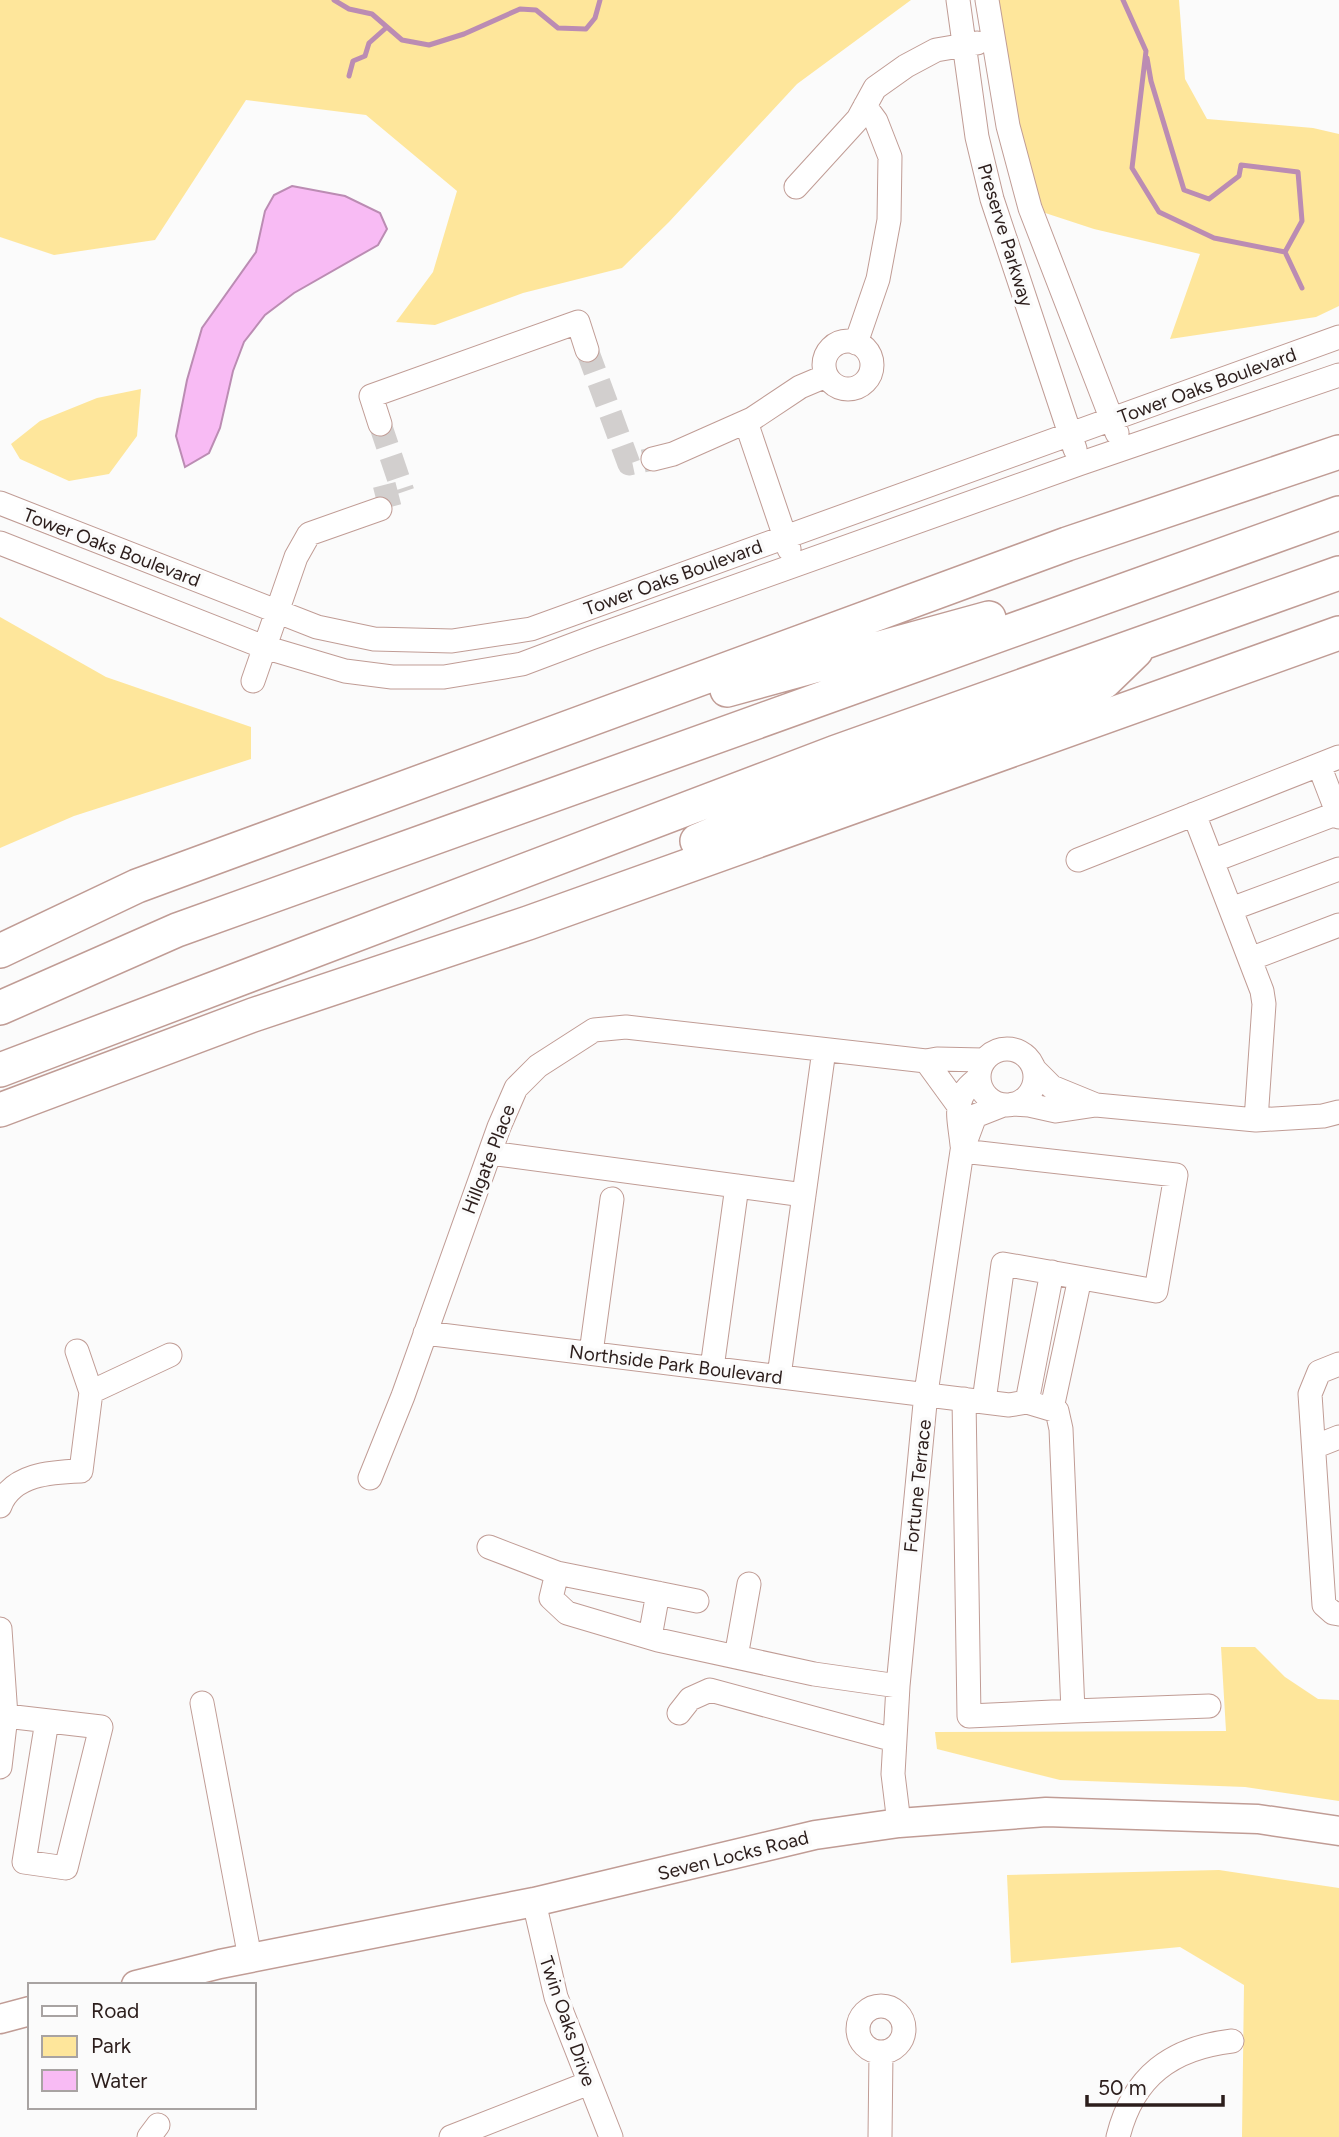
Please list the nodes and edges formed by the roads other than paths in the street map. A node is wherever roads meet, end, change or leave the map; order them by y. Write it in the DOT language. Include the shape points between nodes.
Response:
graph roads {
  1 [pos="958,0"];
  2 [pos="987,0"];
  3 [pos="993,41"];
  4 [pos="964,44"];
  5 [pos="865,106"];
  6 [pos="796,187"];
  7 [pos="1339,337"];
  8 [pos="856,343"];
  9 [pos="586,350"];
  10 [pos="1339,375"];
  11 [pos="826,376"];
  12 [pos="1112,420"];
  13 [pos="746,422"];
  14 [pos="380,424"];
  15 [pos="1072,434"];
  16 [pos="1123,449"];
  17 [pos="1339,452"];
  18 [pos="652,455"];
  19 [pos="1079,464"];
  20 [pos="0,503"];
  21 [pos="378,504"];
  22 [pos="1339,513"];
  23 [pos="785,537"];
  24 [pos="0,542"];
  25 [pos="1238,550"];
  26 [pos="795,565"];
  27 [pos="1339,573"];
  28 [pos="276,612"];
  29 [pos="1339,633"];
  30 [pos="1144,642"];
  31 [pos="264,647"];
  32 [pos="253,681"];
  33 [pos="505,751"];
  34 [pos="1329,761"];
  35 [pos="1194,814"];
  36 [pos="1338,815"];
  37 [pos="1078,860"];
  38 [pos="1212,861"];
  39 [pos="1339,869"];
  40 [pos="1231,909"];
  41 [pos="528,923"];
  42 [pos="1339,925"];
  43 [pos="0,951"];
  44 [pos="1250,959"];
  45 [pos="0,1008"];
  46 [pos="824,1050"];
  47 [pos="926,1061"];
  48 [pos="981,1069"];
  49 [pos="1034,1069"];
  50 [pos="0,1070"];
  51 [pos="1008,1104"];
  52 [pos="958,1105"];
  53 [pos="1096,1105"];
  54 [pos="0,1110"];
  55 [pos="1339,1112"];
  56 [pos="1256,1120"];
  57 [pos="962,1151"];
  58 [pos="490,1153"];
  59 [pos="737,1186"];
  60 [pos="804,1195"];
  61 [pos="612,1199"];
  62 [pos="1052,1272"];
  63 [pos="1080,1278"];
  64 [pos="425,1333"];
  65 [pos="78,1351"];
  66 [pos="591,1353"];
  67 [pos="170,1355"];
  68 [pos="1339,1364"];
  69 [pos="712,1368"];
  70 [pos="779,1376"];
  71 [pos="91,1392"];
  72 [pos="926,1394"];
  73 [pos="974,1400"];
  74 [pos="1027,1402"];
  75 [pos="1052,1408"];
  76 [pos="1339,1437"];
  77 [pos="1314,1447"];
  78 [pos="370,1478"];
  79 [pos="0,1506"];
  80 [pos="1330,1540"];
  81 [pos="489,1547"];
  82 [pos="557,1573"];
  83 [pos="749,1584"];
  84 [pos="658,1593"];
  85 [pos="697,1601"];
  86 [pos="1339,1614"];
  87 [pos="0,1629"];
  88 [pos="650,1637"];
  89 [pos="736,1657"];
  90 [pos="898,1686"];
  91 [pos="202,1703"];
  92 [pos="1209,1706"];
  93 [pos="1073,1711"];
  94 [pos="678,1713"];
  95 [pos="47,1721"];
  96 [pos="3,1726"];
  97 [pos="894,1740"];
  98 [pos="0,1767"];
  99 [pos="899,1823"];
  100 [pos="1339,1831"];
  101 [pos="534,1902"];
  102 [pos="250,1958"];
  103 [pos="144,1983"];
  104 [pos="28,2011"];
  105 [pos="0,2018"];
  106 [pos="1233,2040"];
  107 [pos="881,2053"];
  108 [pos="589,2083"];
  109 [pos="451,2137"];
  110 [pos="611,2137"];
  111 [pos="880,2137"];
  112 [pos="1118,2137"];
  1 -- 4 [label="street, Preserve Parkway"];
  2 -- 3 [label="street, Preserve Parkway"];
  3 -- 4 [label="street"];
  3 -- 12 [label="street, Preserve Parkway" via="1008,126 1030,208"];
  4 -- 5 [label="street" via="936,50 906,66 875,88"];
  4 -- 15 [label="street, Preserve Parkway" via="976,137 992,199"];
  5 -- 6 [label="street"];
  5 -- 8 [label="street" via="890,156 889,220 878,278"];
  7 -- 12 [label="street, Tower Oaks Boulevard"];
  8 -- 11 [label="street" via="843,341 831,348 825,356"];
  8 -- 11 [label="street" via="870,356 872,366 865,383 842,389"];
  9 -- 14 [label="street" via="578,322 384,391 371,396"];
  10 -- 16 [label="street, Tower Oaks Boulevard"];
  11 -- 13 [label="street"];
  12 -- 15 [label="street, Tower Oaks Boulevard"];
  12 -- 16 [label="street, Preserve Parkway"];
  13 -- 18 [label="street" via="694,444 680,439 661,443"];
  13 -- 23 [label="street"];
  15 -- 19 [label="street, Preserve Parkway"];
  15 -- 23 [label="street, Tower Oaks Boulevard"];
  16 -- 19 [label="street, Tower Oaks Boulevard"];
  17 -- 33 [label="highway" via="1067,544"];
  19 -- 26 [label="street, Tower Oaks Boulevard"];
  20 -- 28 [label="street, Tower Oaks Boulevard"];
  21 -- 28 [label="street" via="309,534"];
  22 -- 25 [label="highway"];
  23 -- 26 [label="street"];
  23 -- 28 [label="street, Tower Oaks Boulevard" via="504,635 452,641 374,639 317,627"];
  24 -- 31 [label="street, Tower Oaks Boulevard"];
  25 -- 33 [label="highway"];
  25 -- 45 [label="highway" via="177,930"];
  26 -- 31 [label="street, Tower Oaks Boulevard" via="522,664 444,677 345,671"];
  27 -- 30 [label="highway"];
  28 -- 31 [label="street"];
  29 -- 41 [label="highway"];
  30 -- 41 [label="highway" via="1104,682 826,786 648,861"];
  30 -- 50 [label="highway" via="836,752"];
  31 -- 32 [label="street"];
  33 -- 43 [label="highway" via="137,886"];
  34 -- 35 [label="street"];
  34 -- 36 [label="street"];
  35 -- 37 [label="street"];
  35 -- 38 [label="street"];
  36 -- 38 [label="street"];
  38 -- 40 [label="street"];
  39 -- 40 [label="street"];
  40 -- 44 [label="street"];
  41 -- 54 [label="highway" via="253,1015"];
  42 -- 44 [label="street"];
  44 -- 56 [label="street" via="1264,1004"];
  46 -- 47 [label="street, Hillgate Place"];
  46 -- 58 [label="street, Hillgate Place" via="626,1027 594,1030 538,1066 516,1088"];
  46 -- 60 [label="street"];
  47 -- 48 [label="street, Hillgate Place" via="937,1059"];
  47 -- 52 [label="street"];
  48 -- 49 [label="street" via="992,1053 1009,1048 1024,1055"];
  48 -- 51 [label="street" via="986,1096"];
  48 -- 52 [label="street"];
  49 -- 51 [label="street" via="1029,1094"];
  49 -- 53 [label="street" via="1052,1087"];
  51 -- 53 [label="street" via="1056,1111"];
  51 -- 57 [label="street, Fortune Terrace" via="975,1116"];
  52 -- 57 [label="street, Fortune Terrace"];
  53 -- 56 [label="street"];
  55 -- 56 [label="street"];
  57 -- 63 [label="street" via="1176,1175 1156,1291"];
  57 -- 72 [label="street, Fortune Terrace"];
  58 -- 59 [label="street"];
  58 -- 64 [label="street, Hillgate Place"];
  59 -- 60 [label="street"];
  59 -- 69 [label="street"];
  60 -- 70 [label="street"];
  61 -- 66 [label="street"];
  62 -- 63 [label="street"];
  62 -- 73 [label="street" via="1003,1264"];
  62 -- 74 [label="street"];
  63 -- 75 [label="street"];
  64 -- 66 [label="street, Northside Park Boulevard"];
  64 -- 78 [label="street, Hillgate Place"];
  65 -- 71 [label="street"];
  66 -- 69 [label="street, Northside Park Boulevard"];
  67 -- 71 [label="street"];
  68 -- 77 [label="street" via="1319,1372 1310,1394"];
  69 -- 70 [label="street, Northside Park Boulevard"];
  70 -- 72 [label="street, Northside Park Boulevard"];
  71 -- 79 [label="street" via="80,1471 26,1479 5,1493"];
  72 -- 73 [label="street, Northside Park Boulevard"];
  72 -- 90 [label="street, Fortune Terrace"];
  73 -- 74 [label="street, Northside Park Boulevard" via="1009,1405"];
  73 -- 93 [label="street" via="969,1716"];
  74 -- 75 [label="street, Northside Park Boulevard"];
  75 -- 93 [label="street" via="1061,1429"];
  76 -- 77 [label="street"];
  77 -- 80 [label="street"];
  80 -- 86 [label="street" via="1324,1605"];
  81 -- 82 [label="street"];
  82 -- 84 [label="street"];
  82 -- 88 [label="street" via="551,1598 567,1613"];
  83 -- 89 [label="street"];
  84 -- 85 [label="street"];
  84 -- 88 [label="street"];
  87 -- 96 [label="street"];
  88 -- 89 [label="street"];
  89 -- 90 [label="street"];
  90 -- 97 [label="street, Fortune Terrace"];
  91 -- 102 [label="street"];
  92 -- 93 [label="street"];
  94 -- 97 [label="street" via="690,1699 710,1690"];
  95 -- 95 [label="street" via="101,1727 66,1868 24,1862"];
  95 -- 96 [label="street"];
  96 -- 98 [label="street"];
  97 -- 99 [label="street, Fortune Terrace"];
  99 -- 100 [label="main road, Seven Locks Road" via="1046,1812 1258,1819"];
  99 -- 101 [label="main road, Seven Locks Road" via="815,1835"];
  101 -- 102 [label="main road, Seven Locks Road"];
  101 -- 108 [label="street, Twin Oaks Drive" via="556,1997"];
  102 -- 103 [label="main road, Seven Locks Road"];
  104 -- 105 [label="main road"];
  106 -- 112 [label="street" via="1185,2051 1166,2062 1134,2095"];
  107 -- 111 [label="street"];
  108 -- 109 [label="street"];
  108 -- 110 [label="street, Twin Oaks Drive"];
}
